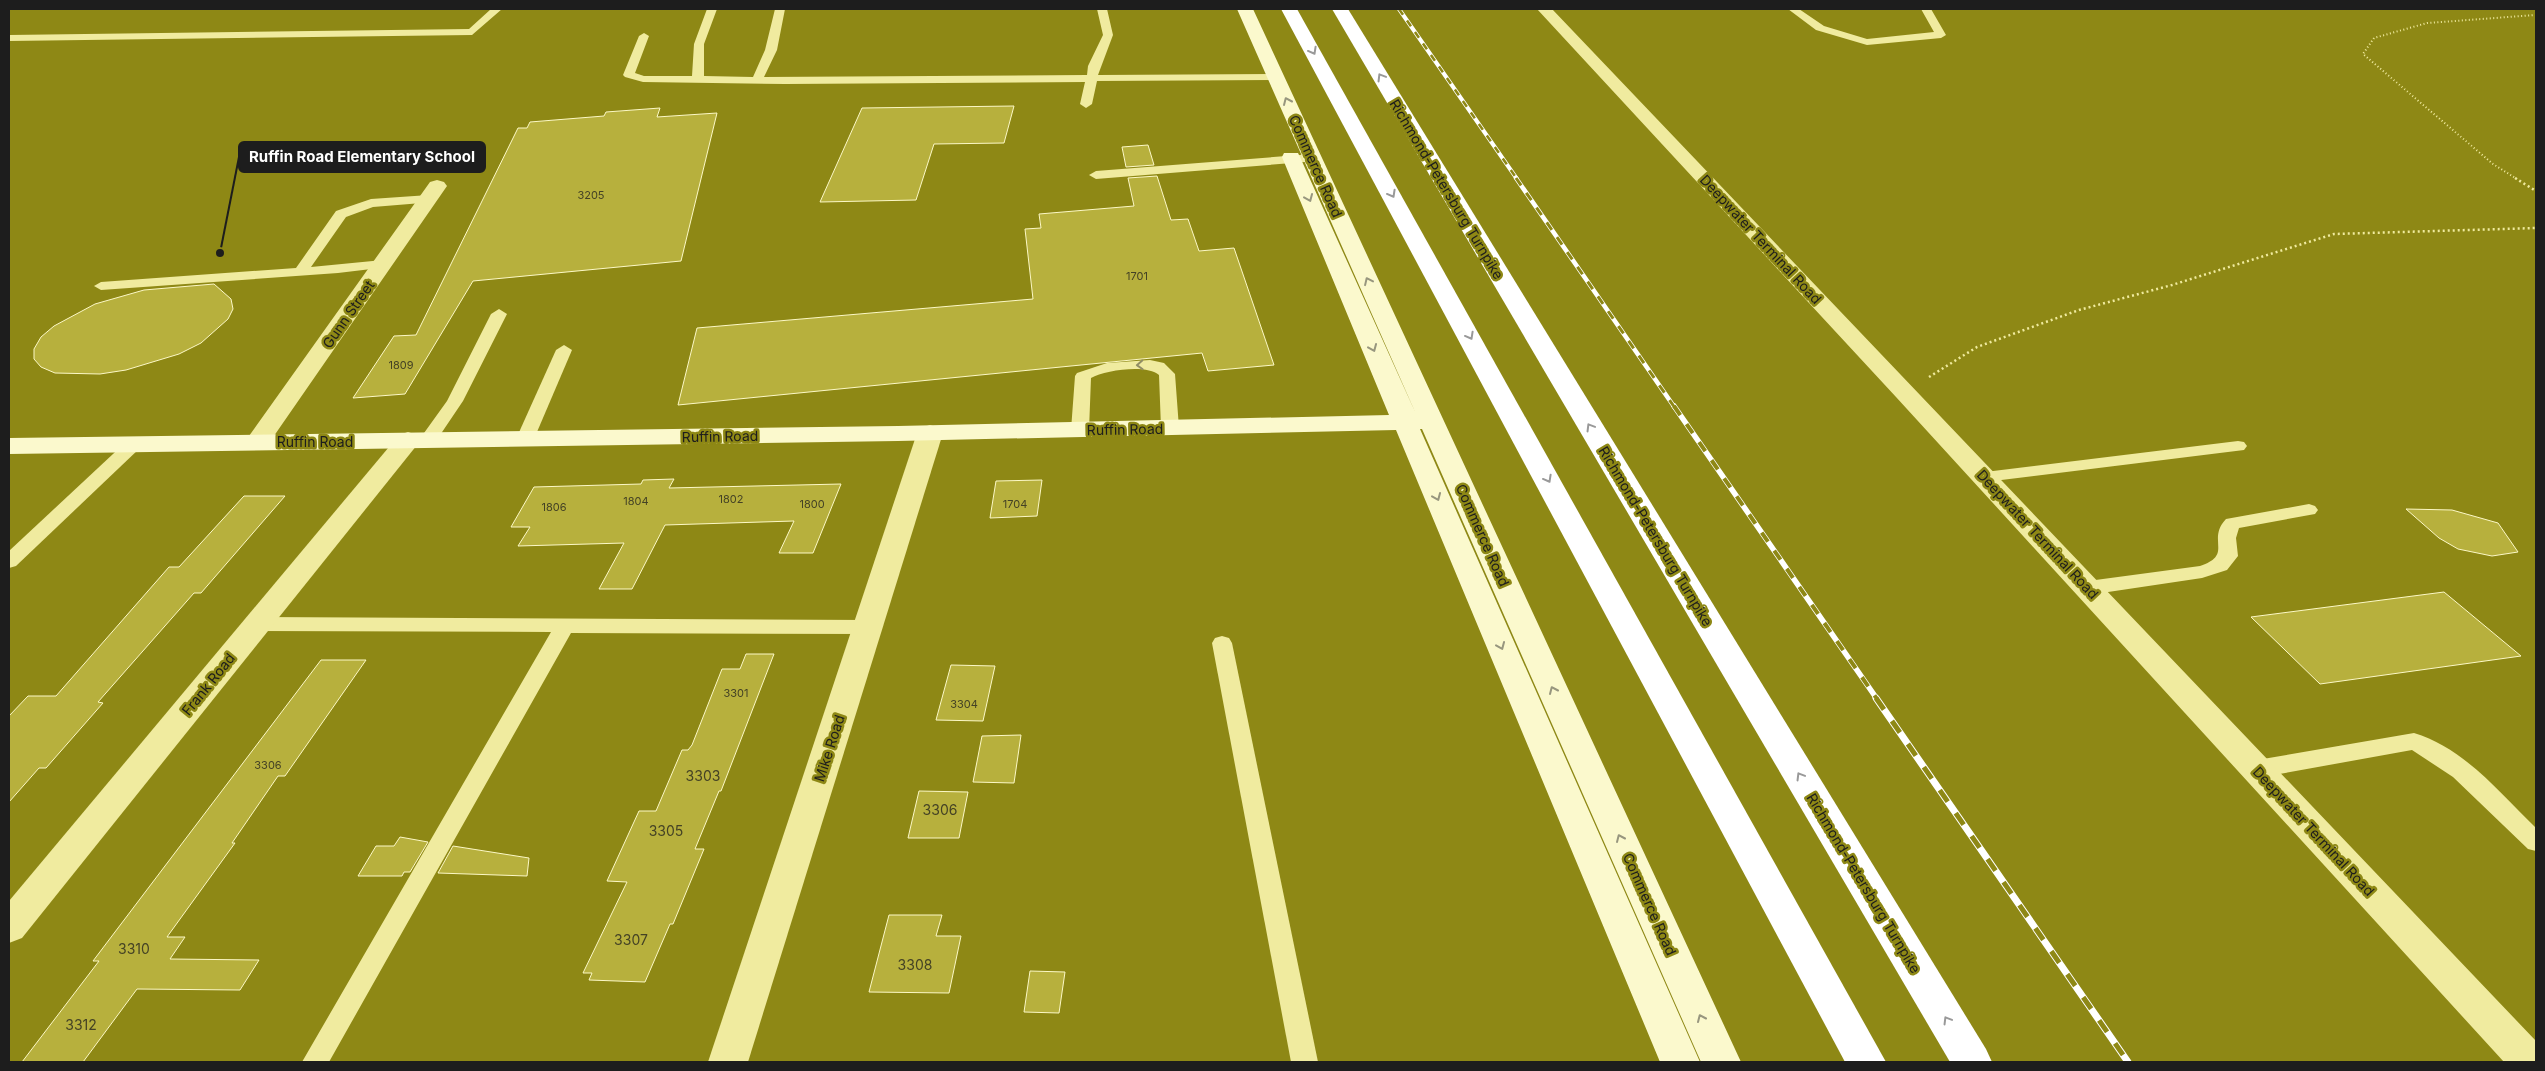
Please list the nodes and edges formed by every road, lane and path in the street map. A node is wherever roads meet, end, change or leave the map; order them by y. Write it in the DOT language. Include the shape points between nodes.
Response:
graph roads {
  1 [pos="497,9"];
  2 [pos="712,9"];
  3 [pos="780,9"];
  4 [pos="1102,9"];
  5 [pos="1228,9"];
  6 [pos="1245,9"];
  7 [pos="1289,9"];
  8 [pos="1340,9"];
  9 [pos="1544,9"];
  10 [pos="1793,9"];
  11 [pos="1926,9"];
  12 [pos="2536,15"];
  13 [pos="644,36"];
  14 [pos="9,38"];
  15 [pos="1268,77"];
  16 [pos="1092,78"];
  17 [pos="698,80"];
  18 [pos="756,81"];
  19 [pos="1086,104"];
  20 [pos="1302,159"];
  21 [pos="1096,175"];
  22 [pos="2536,191"];
  23 [pos="433,192"];
  24 [pos="2536,228"];
  25 [pos="383,264"];
  26 [pos="300,272"];
  27 [pos="100,286"];
  28 [pos="499,314"];
  29 [pos="564,350"];
  30 [pos="1905,392"];
  31 [pos="1418,422"];
  32 [pos="1170,428"];
  33 [pos="1080,430"];
  34 [pos="930,433"];
  35 [pos="525,439"];
  36 [pos="418,440"];
  37 [pos="258,441"];
  38 [pos="134,444"];
  39 [pos="9,446"];
  40 [pos="2238,446"];
  41 [pos="1985,477"];
  42 [pos="2309,510"];
  43 [pos="9,562"];
  44 [pos="2088,588"];
  45 [pos="258,624"];
  46 [pos="565,625"];
  47 [pos="868,627"];
  48 [pos="1222,643"];
  49 [pos="2257,769"];
  50 [pos="2536,842"];
  51 [pos="9,927"];
  52 [pos="2529,1053"];
  53 [pos="315,1062"];
  54 [pos="728,1062"];
  55 [pos="1305,1062"];
  56 [pos="1680,1062"];
  57 [pos="1721,1062"];
  58 [pos="1866,1062"];
  59 [pos="1972,1062"];
  1 -- 14 [label="lane" via="472,32"];
  2 -- 17 [label="lane" via="699,44"];
  3 -- 18 [label="lane" via="771,50"];
  4 -- 16 [label="lane" via="1108,35"];
  5 -- 15 [label="main road, Commerce Road"];
  6 -- 15 [label="main road, Commerce Road"];
  7 -- 58 [label="highway, one-way"];
  59 -- 8 [label="highway, Richmond-Petersburg Turnpike, one-way"];
  9 -- 30 [label="street, Deepwater Terminal Road"];
  10 -- 11 [label="lane" via="1820,28 1867,42 1941,35"];
  12 -- 22 [label="path" via="2427,23 2374,38 2363,54 2493,164"];
  13 -- 17 [label="lane" via="629,75 643,79"];
  15 -- 16 [label="lane"];
  15 -- 20 [label="main road, Commerce Road"];
  16 -- 18 [label="lane"];
  16 -- 19 [label="lane"];
  17 -- 18 [label="lane"];
  20 -- 21 [label="lane"];
  20 -- 31 [label="main road, Commerce Road"];
  23 -- 25 [label="street, Gunn Street"];
  23 -- 26 [label="lane" via="370,203 341,214"];
  24 -- 30 [label="path" via="2334,234 2172,285 2079,310 1977,347"];
  25 -- 26 [label="lane"];
  25 -- 37 [label="street, Gunn Street"];
  26 -- 27 [label="lane"];
  28 -- 36 [label="lane" via="455,401"];
  29 -- 35 [label="lane"];
  30 -- 41 [label="street, Deepwater Terminal Road"];
  31 -- 32 [label="main road, Ruffin Road"];
  31 -- 56 [label="main road, Commerce Road, one-way"];
  57 -- 31 [label="main road, Commerce Road, one-way"];
  32 -- 33 [label="main road, Ruffin Road"];
  32 -- 33 [label="lane, one-way" via="1167,374 1159,367 1146,364 1096,369 1083,376"];
  33 -- 34 [label="main road, Ruffin Road"];
  34 -- 35 [label="main road, Ruffin Road"];
  34 -- 47 [label="street, Mike Road"];
  35 -- 36 [label="main road, Ruffin Road"];
  36 -- 37 [label="main road, Ruffin Road"];
  36 -- 45 [label="street, Frank Road"];
  37 -- 38 [label="main road, Ruffin Road"];
  38 -- 39 [label="main road, Ruffin Road"];
  38 -- 43 [label="lane"];
  40 -- 41 [label="lane"];
  41 -- 44 [label="street, Deepwater Terminal Road"];
  42 -- 44 [label="lane" via="2233,523 2226,534 2228,556 2220,566 2202,572"];
  44 -- 49 [label="street, Deepwater Terminal Road"];
  45 -- 46 [label="lane"];
  45 -- 51 [label="street, Frank Road"];
  46 -- 47 [label="lane"];
  46 -- 53 [label="lane"];
  47 -- 54 [label="street, Mike Road"];
  48 -- 55 [label="lane"];
  49 -- 50 [label="lane" via="2414,741 2429,746 2446,758"];
  49 -- 52 [label="street, Deepwater Terminal Road"];
}
